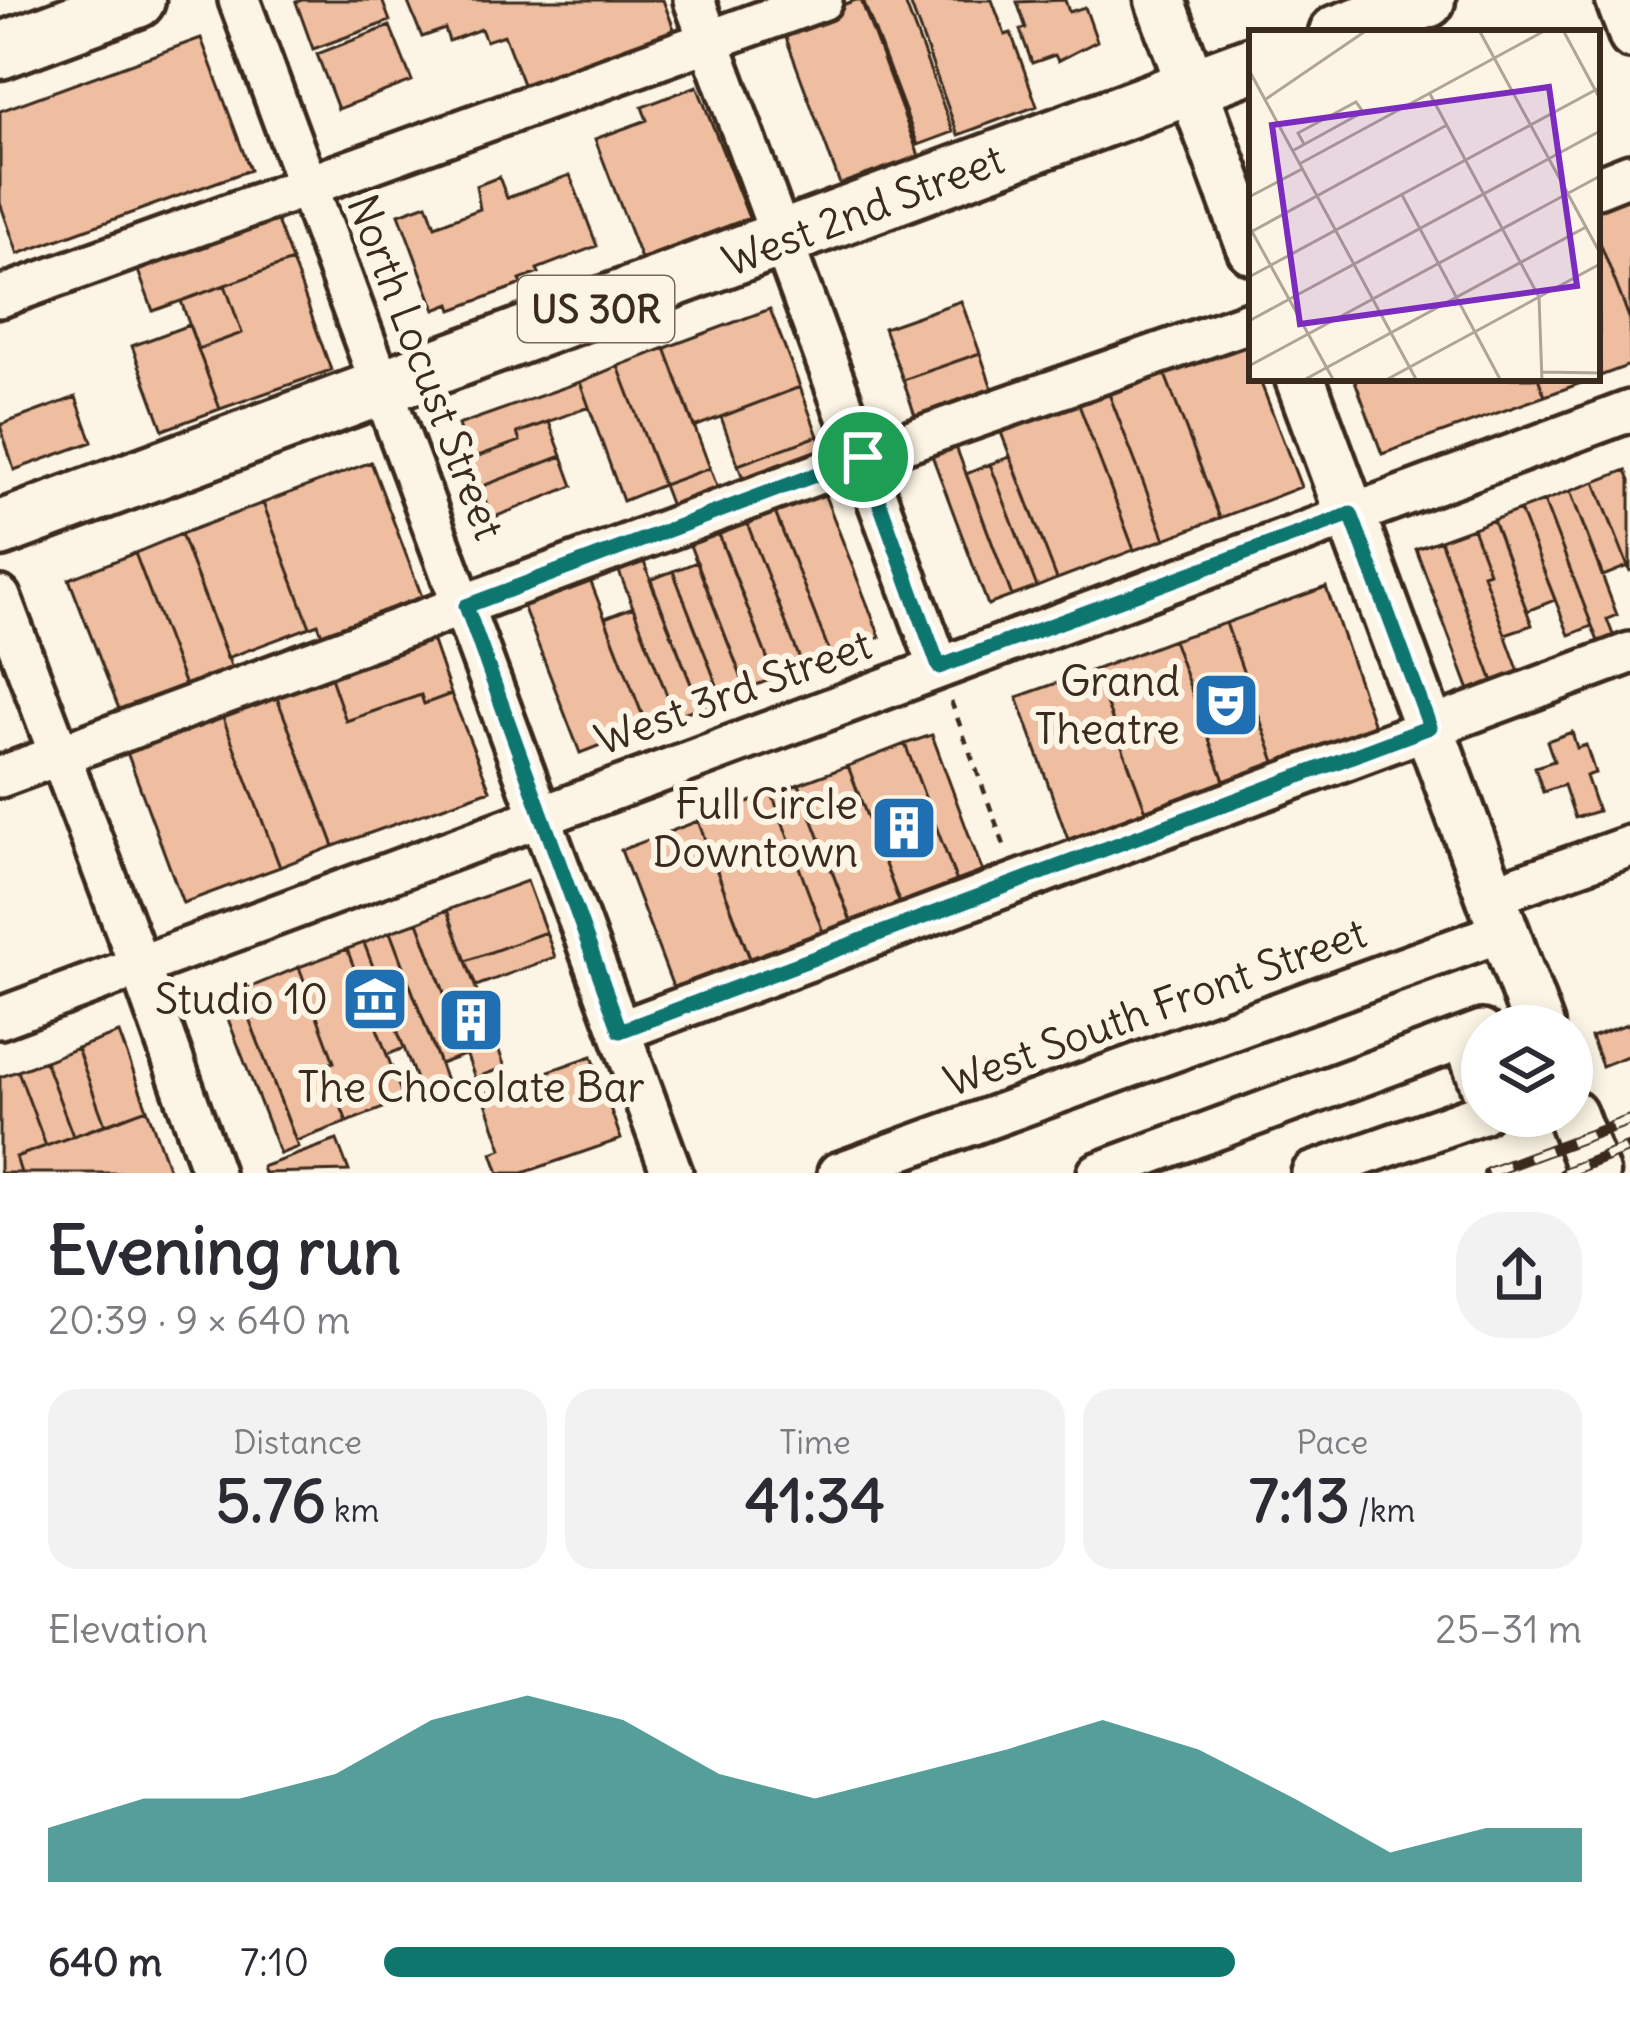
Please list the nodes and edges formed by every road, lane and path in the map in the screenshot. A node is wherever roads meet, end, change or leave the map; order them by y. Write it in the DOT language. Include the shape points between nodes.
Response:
graph roads {
  1 [pos="137,0"];
  2 [pos="239,0"];
  3 [pos="694,0"];
  4 [pos="822,0"];
  5 [pos="1160,0"];
  6 [pos="1427,0"];
  7 [pos="1616,0"];
  8 [pos="1345,30"];
  9 [pos="1630,38"];
  10 [pos="710,43"];
  11 [pos="0,51"];
  12 [pos="1249,65"];
  13 [pos="1192,86"];
  14 [pos="1630,174"];
  15 [pos="1600,186"];
  16 [pos="308,188"];
  17 [pos="783,240"];
  18 [pos="1249,241"];
  19 [pos="0,296"];
  20 [pos="1249,322"];
  21 [pos="1301,381"];
  22 [pos="380,388"];
  23 [pos="1630,411"];
  24 [pos="863,457"];
  25 [pos="1351,514"];
  26 [pos="0,529"];
  27 [pos="0,598"];
  28 [pos="466,606"];
  29 [pos="1630,653"];
  30 [pos="939,667"];
  31 [pos="1430,727"];
  32 [pos="58,755"];
  33 [pos="0,777"];
  34 [pos="540,815"];
  35 [pos="1630,846"];
  36 [pos="1018,881"];
  37 [pos="1498,913"];
  38 [pos="140,967"];
  39 [pos="1502,1005"];
  40 [pos="0,1018"];
  41 [pos="620,1031"];
  42 [pos="1461,1042"];
  43 [pos="1461,1120"];
  44 [pos="1580,1137"];
  45 [pos="213,1173"];
  46 [pos="672,1173"];
  47 [pos="838,1173"];
  48 [pos="1098,1173"];
  49 [pos="1312,1173"];
  50 [pos="1594,1173"];
  1 -- 11 [label="highway"];
  2 -- 16 [label="street, North Locust Street"];
  3 -- 10 [label="street"];
  4 -- 10 [label="street"];
  5 -- 13 [label="main road"];
  6 -- 8 [label="highway"];
  7 -- 9 [label="street"];
  10 -- 16 [label="street"];
  10 -- 17 [label="street"];
  12 -- 13 [label="highway, West 2nd Street / US 30R"];
  13 -- 17 [label="highway, West 2nd Street / US 30R"];
  13 -- 18 [label="main road"];
  14 -- 15 [label="street"];
  16 -- 19 [label="street"];
  16 -- 22 [label="street, North Locust Street"];
  17 -- 22 [label="highway, West 2nd Street / US 30R"];
  17 -- 24 [label="street"];
  20 -- 24 [label="street"];
  21 -- 25 [label="main road"];
  22 -- 26 [label="highway, West 2nd Street / US 30R"];
  22 -- 28 [label="street, North Locust Street"];
  23 -- 25 [label="street, West 3rd Street"];
  24 -- 28 [label="street"];
  24 -- 30 [label="street"];
  25 -- 30 [label="street, West 3rd Street"];
  25 -- 31 [label="main road"];
  27 -- 32 [label="street"];
  28 -- 32 [label="street"];
  28 -- 34 [label="street, North Locust Street"];
  29 -- 31 [label="street"];
  30 -- 34 [label="street, West 3rd Street"];
  30 -- 36 [label="path"];
  31 -- 36 [label="street"];
  31 -- 37 [label="main road"];
  32 -- 33 [label="street"];
  32 -- 38 [label="street"];
  34 -- 38 [label="street, West 3rd Street"];
  34 -- 41 [label="street, North Locust Street"];
  35 -- 37 [label="street, West South Front Street"];
  36 -- 41 [label="street"];
  37 -- 39 [label="main road"];
  37 -- 47 [label="street, West South Front Street"];
  38 -- 40 [label="street, West 3rd Street"];
  38 -- 45 [label="street"];
  41 -- 46 [label="street, North Locust Street"];
  42 -- 48 [label="street"];
  43 -- 49 [label="street"];
  44 -- 50 [label="main road"];
}
